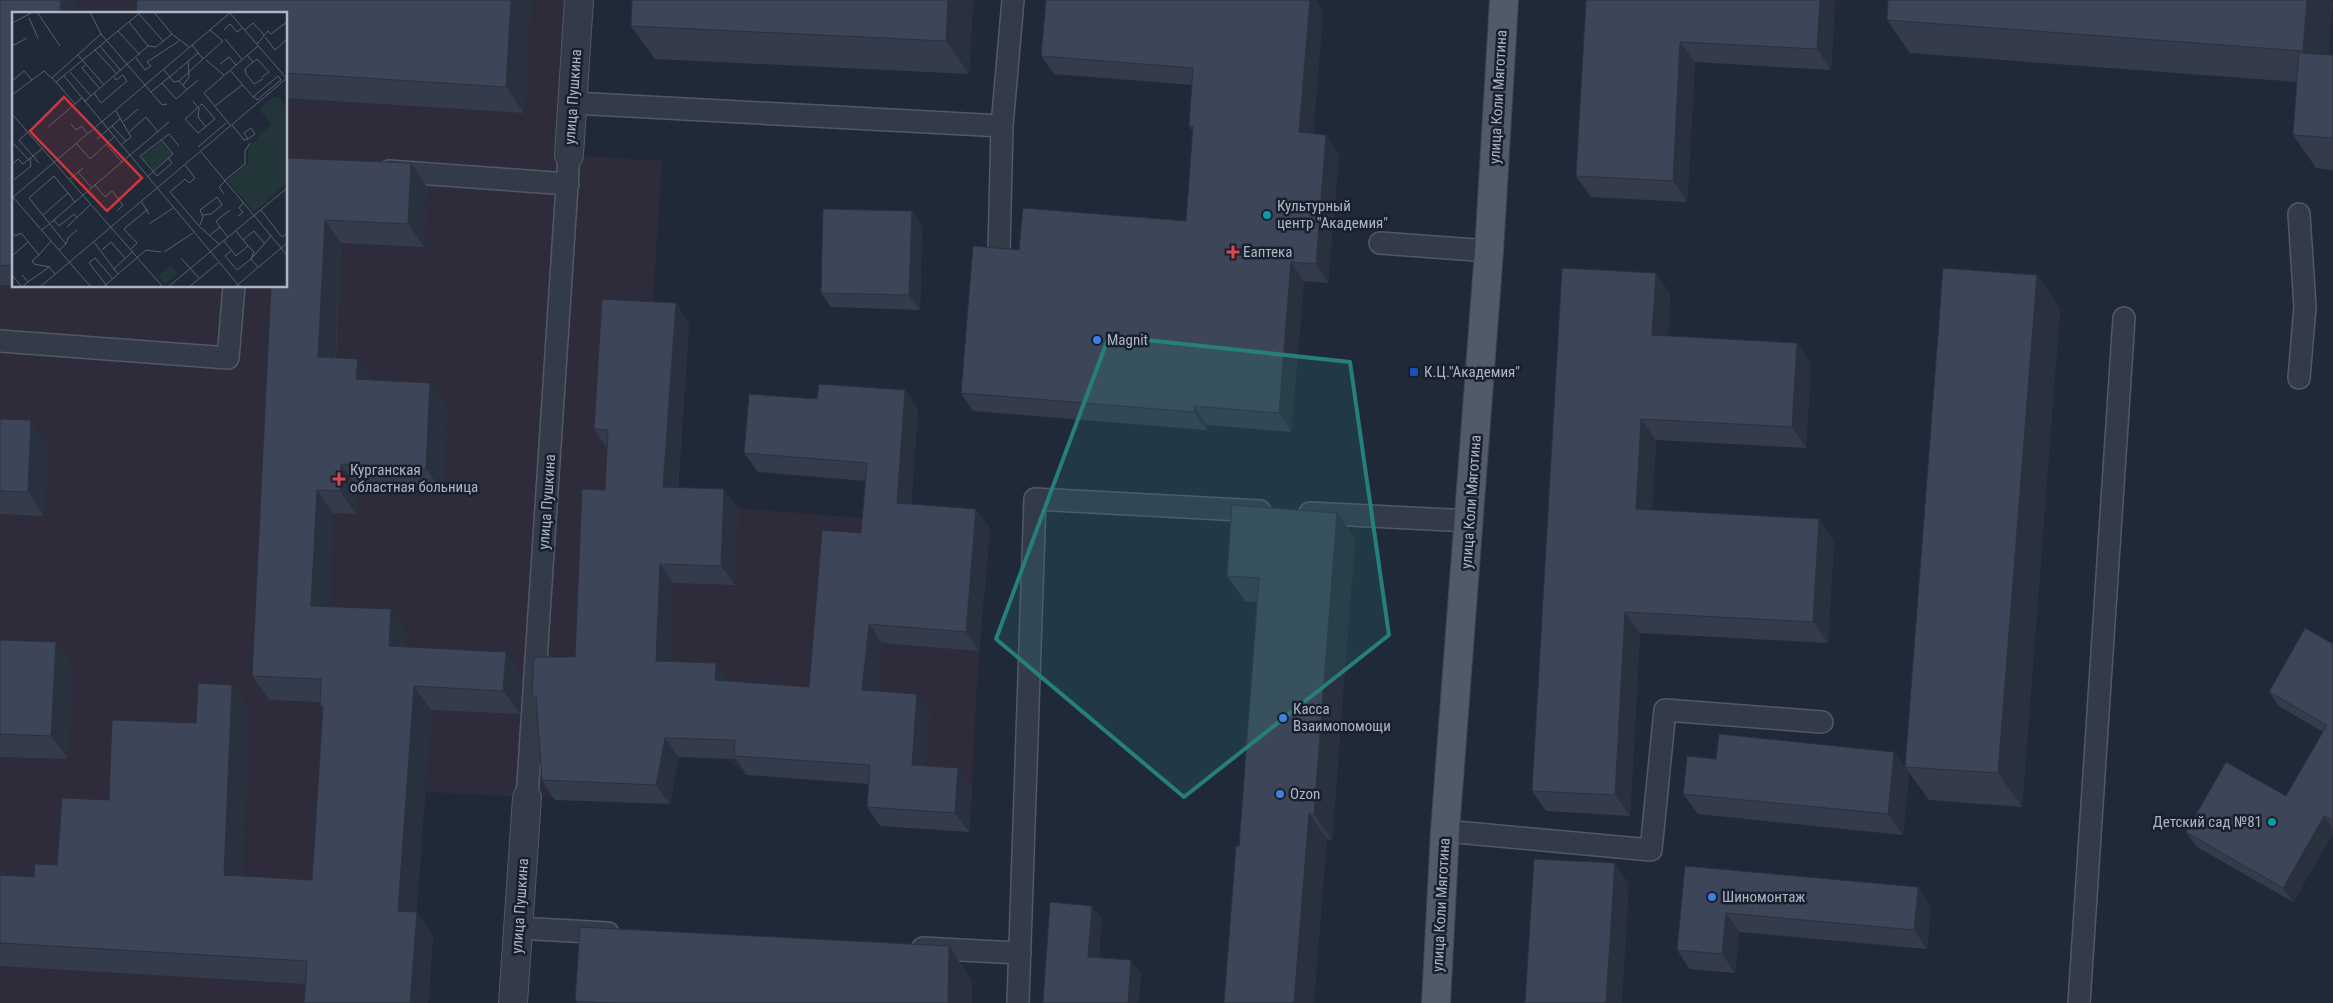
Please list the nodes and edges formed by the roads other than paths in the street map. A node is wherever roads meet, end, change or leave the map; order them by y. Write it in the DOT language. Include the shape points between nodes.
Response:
graph roads {
  1 [pos="580,0"];
  2 [pos="1013,0"];
  3 [pos="1504,0"];
  4 [pos="573,103"];
  5 [pos="1002,126"];
  6 [pos="569,155"];
  7 [pos="366,169"];
  8 [pos="568,184"];
  9 [pos="2299,214"];
  10 [pos="1380,243"];
  11 [pos="999,251"];
  12 [pos="1489,251"];
  13 [pos="234,288"];
  14 [pos="2124,318"];
  15 [pos="0,342"];
  16 [pos="2299,378"];
  17 [pos="1470,521"];
  18 [pos="1822,722"];
  19 [pos="528,798"];
  20 [pos="1445,831"];
  21 [pos="518,928"];
  22 [pos="628,934"];
  23 [pos="902,947"];
  24 [pos="1020,953"];
  25 [pos="513,1003"];
  26 [pos="1018,1003"];
  27 [pos="1436,1003"];
  28 [pos="2078,1003"];
  1 -- 4 [label="street, улица Пушкина"];
  2 -- 5 [label="lane"];
  3 -- 12 [label="main road, улица Коли Мяготина"];
  4 -- 5 [label="lane"];
  4 -- 6 [label="street, улица Пушкина"];
  5 -- 11 [label="lane"];
  6 -- 8 [label="lane, улица Пушкина"];
  7 -- 8 [label="lane"];
  8 -- 19 [label="lane, улица Пушкина"];
  9 -- 16 [label="lane" via="2305,307"];
  10 -- 12 [label="lane"];
  12 -- 17 [label="main road, улица Коли Мяготина"];
  13 -- 15 [label="lane" via="228,358"];
  14 -- 28 [label="lane"];
  17 -- 20 [label="main road, улица Коли Мяготина"];
  17 -- 24 [label="lane" via="1035,499"];
  18 -- 20 [label="lane" via="1665,710 1652,850"];
  19 -- 21 [label="street, улица Пушкина"];
  20 -- 27 [label="main road, улица Коли Мяготина"];
  21 -- 22 [label="lane"];
  21 -- 25 [label="street, улица Пушкина"];
  23 -- 24 [label="lane"];
  24 -- 26 [label="lane"];
}
